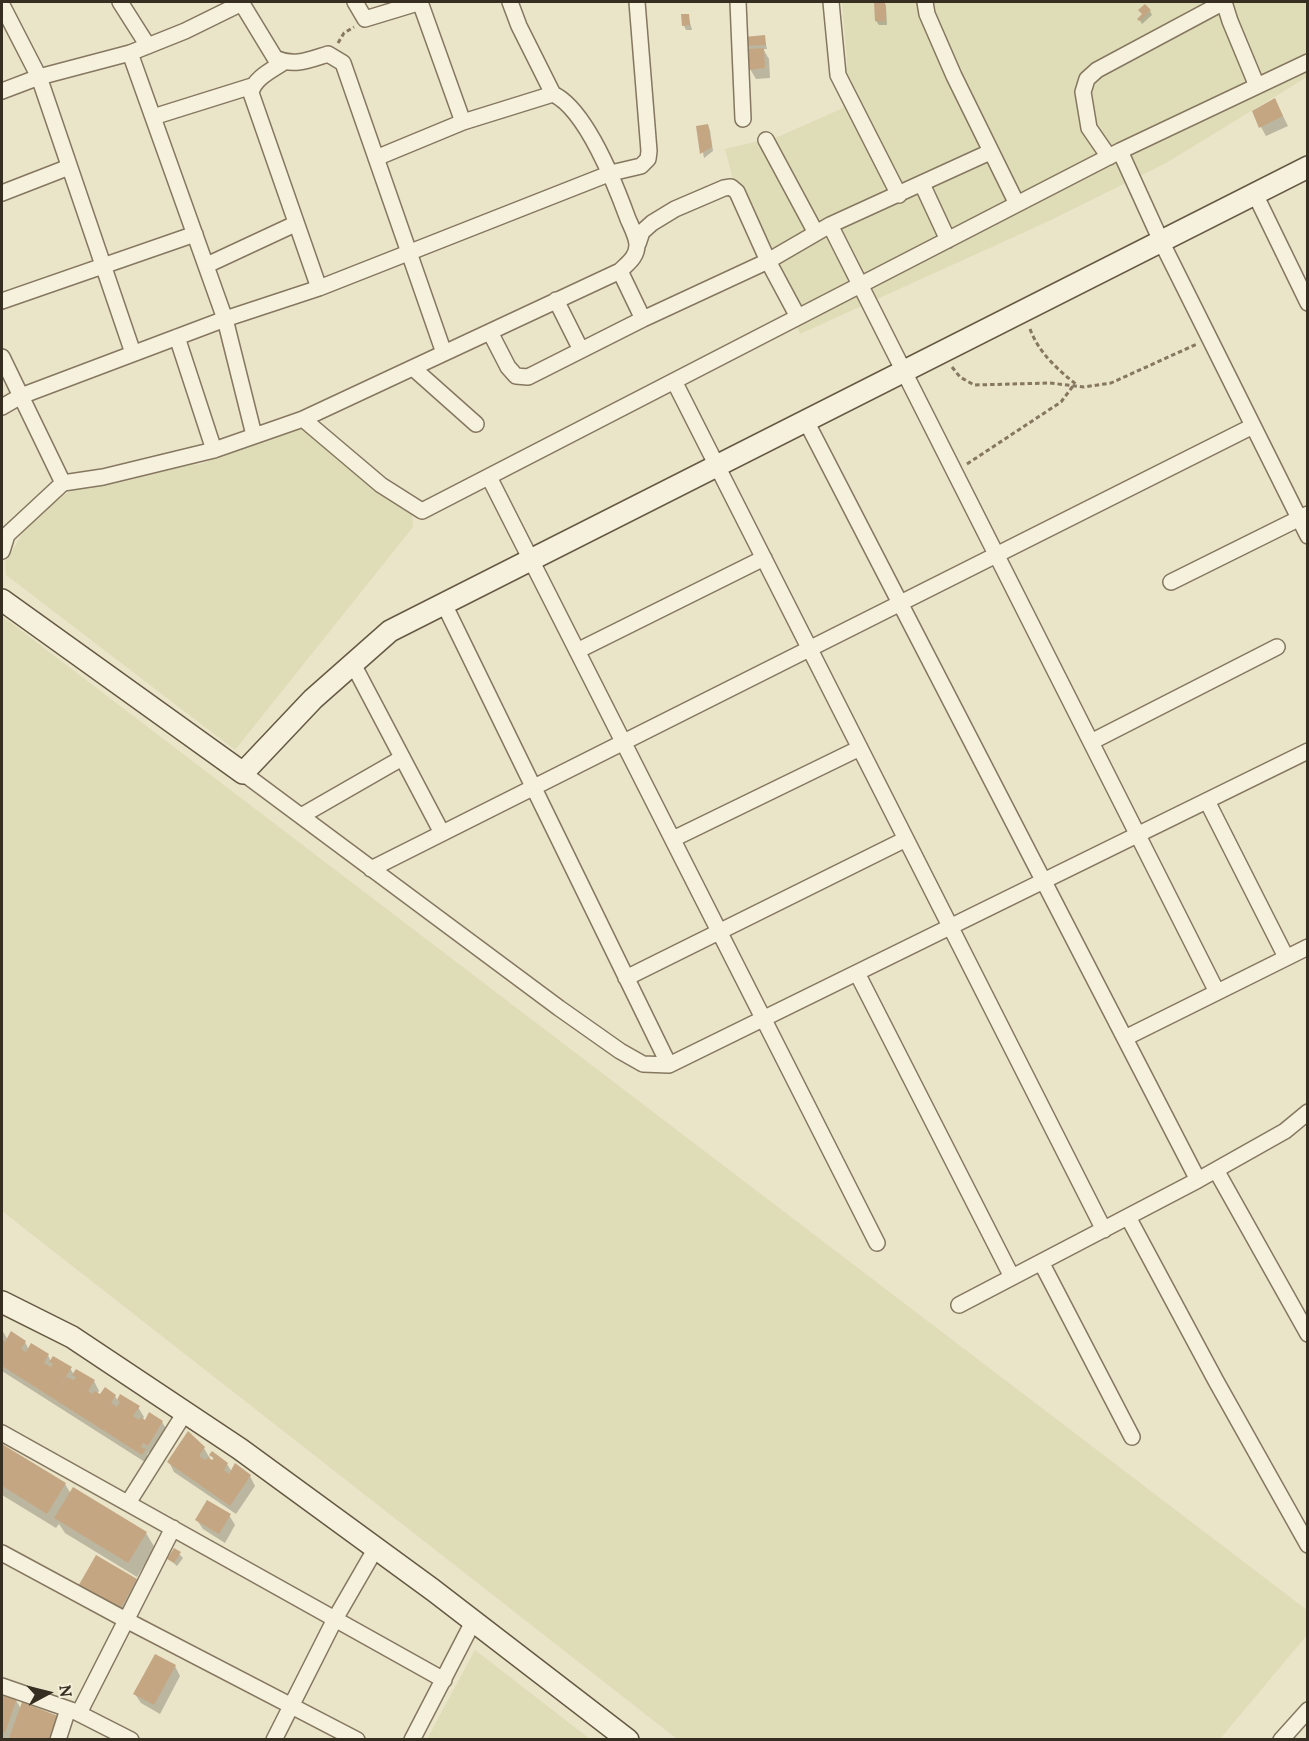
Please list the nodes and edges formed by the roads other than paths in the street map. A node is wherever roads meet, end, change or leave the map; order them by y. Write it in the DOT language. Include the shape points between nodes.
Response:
graph roads {
  1 [pos="120,2"];
  2 [pos="241,2"];
  3 [pos="355,2"];
  4 [pos="421,2"];
  5 [pos="510,2"];
  6 [pos="637,2"];
  7 [pos="738,2"];
  8 [pos="831,2"];
  9 [pos="926,2"];
  10 [pos="1224,2"];
  11 [pos="2,5"];
  12 [pos="148,46"];
  13 [pos="130,53"];
  14 [pos="284,62"];
  15 [pos="1308,62"];
  16 [pos="39,76"];
  17 [pos="252,86"];
  18 [pos="1257,86"];
  19 [pos="2,91"];
  20 [pos="553,94"];
  21 [pos="153,117"];
  22 [pos="742,119"];
  23 [pos="463,122"];
  24 [pos="766,140"];
  25 [pos="990,152"];
  26 [pos="1115,154"];
  27 [pos="376,158"];
  28 [pos="69,166"];
  29 [pos="1308,168"];
  30 [pos="611,173"];
  31 [pos="922,184"];
  32 [pos="2,193"];
  33 [pos="1255,194"];
  34 [pos="899,195"];
  35 [pos="1017,204"];
  36 [pos="295,224"];
  37 [pos="830,225"];
  38 [pos="816,233"];
  39 [pos="195,234"];
  40 [pos="948,240"];
  41 [pos="1161,241"];
  42 [pos="638,244"];
  43 [pos="410,252"];
  44 [pos="768,261"];
  45 [pos="102,265"];
  46 [pos="207,265"];
  47 [pos="620,271"];
  48 [pos="860,285"];
  49 [pos="319,288"];
  50 [pos="556,300"];
  51 [pos="2,301"];
  52 [pos="1308,303"];
  53 [pos="798,317"];
  54 [pos="225,319"];
  55 [pos="643,319"];
  56 [pos="490,332"];
  57 [pos="177,337"];
  58 [pos="581,350"];
  59 [pos="133,353"];
  60 [pos="444,353"];
  61 [pos="2,357"];
  62 [pos="413,368"];
  63 [pos="904,371"];
  64 [pos="674,381"];
  65 [pos="21,396"];
  66 [pos="2,406"];
  67 [pos="303,419"];
  68 [pos="806,421"];
  69 [pos="476,424"];
  70 [pos="1253,426"];
  71 [pos="254,435"];
  72 [pos="214,450"];
  73 [pos="717,466"];
  74 [pos="489,477"];
  75 [pos="63,483"];
  76 [pos="1303,516"];
  77 [pos="1308,536"];
  78 [pos="2,552"];
  79 [pos="997,555"];
  80 [pos="764,558"];
  81 [pos="531,560"];
  82 [pos="1172,582"];
  83 [pos="2,600"];
  84 [pos="900,603"];
  85 [pos="444,604"];
  86 [pos="1276,647"];
  87 [pos="810,648"];
  88 [pos="577,651"];
  89 [pos="353,664"];
  90 [pos="624,742"];
  91 [pos="1091,742"];
  92 [pos="860,748"];
  93 [pos="402,758"];
  94 [pos="1305,758"];
  95 [pos="243,773"];
  96 [pos="533,787"];
  97 [pos="1207,801"];
  98 [pos="301,816"];
  99 [pos="442,833"];
  100 [pos="1138,835"];
  101 [pos="673,839"];
  102 [pos="906,839"];
  103 [pos="371,869"];
  104 [pos="1044,881"];
  105 [pos="950,927"];
  106 [pos="720,933"];
  107 [pos="1308,947"];
  108 [pos="1286,957"];
  109 [pos="857,973"];
  110 [pos="626,978"];
  111 [pos="1217,992"];
  112 [pos="764,1019"];
  113 [pos="1125,1038"];
  114 [pos="669,1065"];
  115 [pos="1307,1114"];
  116 [pos="1216,1170"];
  117 [pos="1198,1180"];
  118 [pos="1128,1217"];
  119 [pos="1104,1230"];
  120 [pos="877,1243"];
  121 [pos="1041,1262"];
  122 [pos="1012,1277"];
  123 [pos="2,1302"];
  124 [pos="959,1305"];
  125 [pos="1308,1334"];
  126 [pos="186,1411"];
  127 [pos="2,1433"];
  128 [pos="1132,1437"];
  129 [pos="128,1503"];
  130 [pos="173,1528"];
  131 [pos="1308,1545"];
  132 [pos="376,1548"];
  133 [pos="2,1553"];
  134 [pos="335,1619"];
  135 [pos="126,1620"];
  136 [pos="473,1622"];
  137 [pos="444,1680"];
  138 [pos="2,1686"];
  139 [pos="292,1706"];
  140 [pos="1308,1710"];
  141 [pos="73,1711"];
  142 [pos="58,1740"];
  143 [pos="131,1740"];
  144 [pos="273,1740"];
  145 [pos="357,1740"];
  146 [pos="412,1740"];
  147 [pos="628,1740"];
  148 [pos="1281,1740"];
  1 -- 12 [label="street"];
  2 -- 12 [label="street"];
  2 -- 14 [label="street" via="270,53"];
  3 -- 4 [label="street" via="365,19"];
  4 -- 23 [label="street"];
  5 -- 20 [label="street"];
  6 -- 30 [label="street" via="648,159 641,166"];
  7 -- 22 [label="street"];
  8 -- 34 [label="street" via="838,75"];
  9 -- 25 [label="street" via="927,14"];
  10 -- 18 [label="street"];
  10 -- 26 [label="street" via="1087,79 1083,93 1089,128"];
  11 -- 16 [label="street"];
  12 -- 13 [label="street"];
  13 -- 16 [label="street"];
  13 -- 21 [label="street"];
  14 -- 17 [label="street"];
  14 -- 27 [label="street" via="300,63 328,54 343,63"];
  15 -- 18 [label="street"];
  16 -- 19 [label="street"];
  16 -- 28 [label="street"];
  17 -- 21 [label="street"];
  17 -- 36 [label="street" via="250,93"];
  18 -- 26 [label="street"];
  20 -- 23 [label="street"];
  20 -- 30 [label="street" via="574,110"];
  21 -- 39 [label="street"];
  23 -- 27 [label="street"];
  24 -- 38 [label="street"];
  25 -- 31 [label="street"];
  25 -- 35 [label="street"];
  26 -- 35 [label="street"];
  26 -- 41 [label="street"];
  27 -- 43 [label="street"];
  28 -- 32 [label="street"];
  28 -- 45 [label="street"];
  29 -- 33 [label="street"];
  30 -- 42 [label="street"];
  30 -- 43 [label="street"];
  31 -- 34 [label="street"];
  31 -- 40 [label="street"];
  33 -- 41 [label="street"];
  33 -- 52 [label="street"];
  34 -- 37 [label="street"];
  35 -- 40 [label="street"];
  36 -- 46 [label="street"];
  36 -- 49 [label="street"];
  37 -- 38 [label="street"];
  37 -- 48 [label="street"];
  38 -- 44 [label="street"];
  39 -- 45 [label="street"];
  39 -- 46 [label="street"];
  40 -- 48 [label="street"];
  41 -- 63 [label="street"];
  41 -- 70 [label="street"];
  42 -- 44 [label="street" via="642,232 675,209 731,187"];
  42 -- 47 [label="street" via="634,257"];
  43 -- 49 [label="street"];
  43 -- 60 [label="street"];
  44 -- 53 [label="street"];
  44 -- 55 [label="street"];
  45 -- 51 [label="street"];
  45 -- 59 [label="street"];
  46 -- 54 [label="street"];
  47 -- 50 [label="street"];
  47 -- 55 [label="street"];
  48 -- 53 [label="street"];
  48 -- 63 [label="street"];
  49 -- 54 [label="street"];
  50 -- 56 [label="street"];
  50 -- 58 [label="street"];
  53 -- 64 [label="street"];
  54 -- 57 [label="street"];
  54 -- 71 [label="street"];
  55 -- 58 [label="street"];
  56 -- 58 [label="street" via="508,367 523,378"];
  56 -- 60 [label="street"];
  57 -- 59 [label="street"];
  57 -- 72 [label="street"];
  59 -- 65 [label="street"];
  60 -- 62 [label="street"];
  61 -- 65 [label="street"];
  62 -- 67 [label="street"];
  62 -- 69 [label="street"];
  63 -- 68 [label="street"];
  63 -- 79 [label="street"];
  64 -- 73 [label="street"];
  64 -- 74 [label="street"];
  65 -- 66 [label="street"];
  65 -- 75 [label="street"];
  67 -- 71 [label="street"];
  67 -- 74 [label="street" via="381,485 422,511"];
  68 -- 73 [label="street"];
  68 -- 84 [label="street"];
  70 -- 76 [label="street"];
  70 -- 79 [label="street"];
  71 -- 72 [label="street"];
  72 -- 75 [label="street"];
  73 -- 80 [label="street"];
  73 -- 81 [label="street"];
  74 -- 81 [label="street"];
  75 -- 78 [label="street" via="7,535"];
  76 -- 77 [label="street"];
  76 -- 82 [label="street"];
  79 -- 84 [label="street"];
  79 -- 91 [label="street"];
  80 -- 87 [label="street"];
  80 -- 88 [label="street"];
  81 -- 85 [label="street"];
  81 -- 88 [label="street"];
  83 -- 95 [label="street"];
  84 -- 87 [label="street"];
  84 -- 104 [label="street"];
  85 -- 89 [label="street" via="390,631"];
  85 -- 96 [label="street"];
  86 -- 91 [label="street"];
  87 -- 90 [label="street"];
  87 -- 92 [label="street"];
  88 -- 90 [label="street"];
  89 -- 93 [label="street"];
  89 -- 95 [label="street" via="313,699"];
  90 -- 96 [label="street"];
  90 -- 101 [label="street"];
  91 -- 100 [label="street"];
  92 -- 101 [label="street"];
  92 -- 102 [label="street"];
  93 -- 98 [label="street"];
  93 -- 99 [label="street"];
  94 -- 97 [label="street"];
  95 -- 98 [label="street"];
  96 -- 99 [label="street"];
  96 -- 110 [label="street"];
  97 -- 100 [label="street"];
  97 -- 108 [label="street"];
  98 -- 103 [label="street"];
  99 -- 103 [label="street"];
  100 -- 104 [label="street"];
  100 -- 111 [label="street"];
  101 -- 106 [label="street"];
  102 -- 105 [label="street"];
  102 -- 106 [label="street"];
  103 -- 114 [label="street" via="621,1051 643,1064"];
  104 -- 105 [label="street"];
  104 -- 113 [label="street"];
  105 -- 109 [label="street"];
  105 -- 119 [label="street"];
  106 -- 110 [label="street"];
  106 -- 112 [label="street"];
  107 -- 108 [label="street"];
  108 -- 111 [label="street"];
  109 -- 112 [label="street"];
  109 -- 122 [label="street"];
  110 -- 114 [label="street"];
  111 -- 113 [label="street"];
  112 -- 114 [label="street"];
  112 -- 120 [label="street"];
  113 -- 117 [label="street"];
  115 -- 116 [label="street"];
  116 -- 117 [label="street"];
  116 -- 125 [label="street"];
  117 -- 118 [label="street"];
  118 -- 119 [label="street"];
  118 -- 131 [label="street"];
  119 -- 121 [label="street"];
  121 -- 122 [label="street"];
  121 -- 128 [label="street"];
  122 -- 124 [label="street"];
  123 -- 126 [label="street" via="72,1337"];
  126 -- 129 [label="street"];
  126 -- 132 [label="street"];
  127 -- 129 [label="street"];
  129 -- 130 [label="street"];
  130 -- 134 [label="street"];
  130 -- 135 [label="street"];
  132 -- 134 [label="street"];
  132 -- 136 [label="street"];
  133 -- 135 [label="street"];
  134 -- 137 [label="street"];
  134 -- 139 [label="street"];
  135 -- 139 [label="street"];
  135 -- 141 [label="street"];
  136 -- 137 [label="street"];
  136 -- 147 [label="street"];
  137 -- 146 [label="street"];
  138 -- 141 [label="street"];
  139 -- 144 [label="street"];
  139 -- 145 [label="street"];
  140 -- 148 [label="street"];
  141 -- 142 [label="street"];
  141 -- 143 [label="street"];
}
